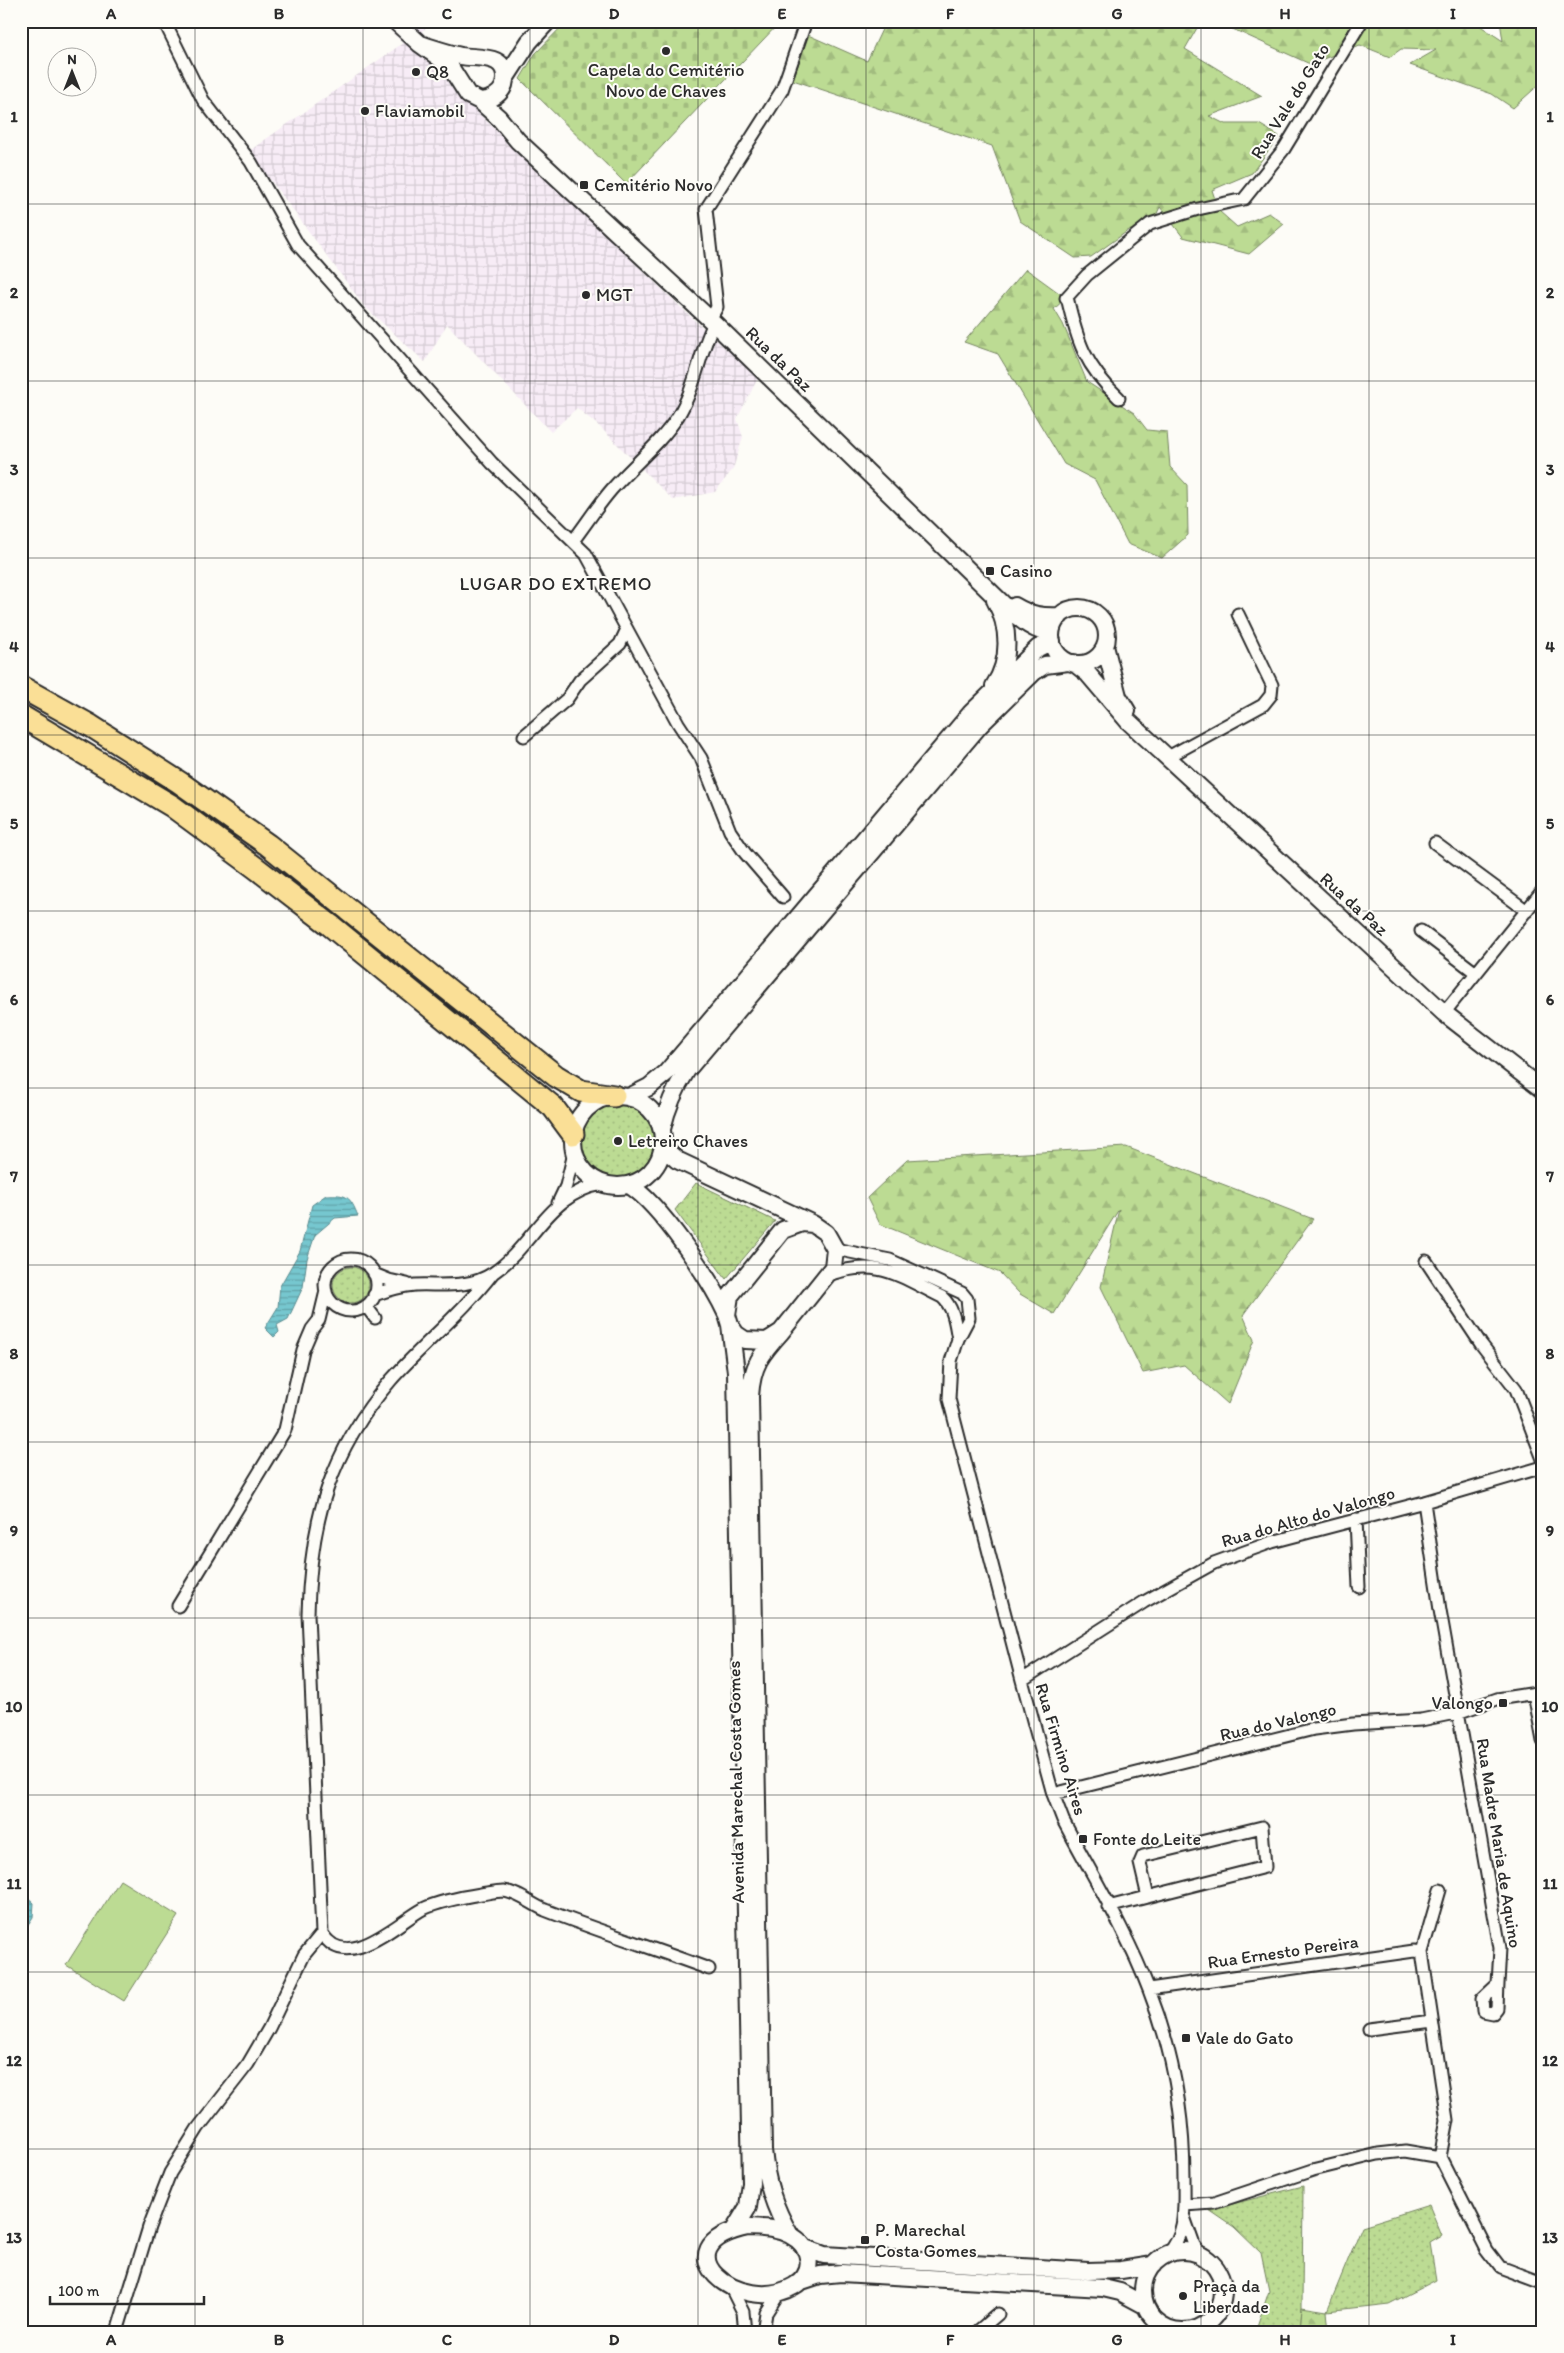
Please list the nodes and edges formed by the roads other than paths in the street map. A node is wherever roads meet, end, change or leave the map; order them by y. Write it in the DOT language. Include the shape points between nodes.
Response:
graph roads {
  1 [pos="164,21"];
  2 [pos="395,21"];
  3 [pos="548,21"];
  4 [pos="806,21"];
  5 [pos="1362,21"];
  6 [pos="529,42"];
  7 [pos="420,44"];
  8 [pos="484,58"];
  9 [pos="461,83"];
  10 [pos="503,85"];
  11 [pos="480,101"];
  12 [pos="537,159"];
  13 [pos="712,322"];
  14 [pos="1119,398"];
  15 [pos="573,541"];
  16 [pos="990,592"];
  17 [pos="1238,614"];
  18 [pos="1060,616"];
  19 [pos="627,629"];
  20 [pos="1052,637"];
  21 [pos="1105,646"];
  22 [pos="1071,662"];
  23 [pos="21,687"];
  24 [pos="985,700"];
  25 [pos="21,716"];
  26 [pos="524,736"];
  27 [pos="1146,737"];
  28 [pos="1168,757"];
  29 [pos="1435,843"];
  30 [pos="1543,890"];
  31 [pos="783,898"];
  32 [pos="1526,911"];
  33 [pos="1421,931"];
  34 [pos="1476,973"];
  35 [pos="1444,1013"];
  36 [pos="1543,1090"];
  37 [pos="622,1096"];
  38 [pos="662,1135"];
  39 [pos="573,1144"];
  40 [pos="603,1184"];
  41 [pos="629,1185"];
  42 [pos="556,1207"];
  43 [pos="813,1224"];
  44 [pos="835,1249"];
  45 [pos="1426,1261"];
  46 [pos="493,1273"];
  47 [pos="374,1274"];
  48 [pos="826,1276"];
  49 [pos="413,1285"];
  50 [pos="326,1291"];
  51 [pos="374,1295"];
  52 [pos="366,1306"];
  53 [pos="348,1311"];
  54 [pos="375,1318"];
  55 [pos="319,1320"];
  56 [pos="728,1320"];
  57 [pos="781,1332"];
  58 [pos="958,1339"];
  59 [pos="1543,1459"];
  60 [pos="1543,1467"];
  61 [pos="1424,1502"];
  62 [pos="1356,1518"];
  63 [pos="1359,1587"];
  64 [pos="178,1606"];
  65 [pos="1022,1680"];
  66 [pos="1539,1692"];
  67 [pos="1460,1712"];
  68 [pos="1543,1741"];
  69 [pos="1052,1794"];
  70 [pos="1440,1890"];
  71 [pos="1148,1897"];
  72 [pos="1108,1907"];
  73 [pos="322,1934"];
  74 [pos="1422,1952"];
  75 [pos="709,1969"];
  76 [pos="1498,1984"];
  77 [pos="1149,1989"];
  78 [pos="1432,2021"];
  79 [pos="1369,2029"];
  80 [pos="1440,2156"];
  81 [pos="1184,2210"];
  82 [pos="734,2230"];
  83 [pos="790,2235"];
  84 [pos="805,2248"];
  85 [pos="1167,2254"];
  86 [pos="1203,2257"];
  87 [pos="1153,2265"];
  88 [pos="802,2281"];
  89 [pos="1543,2283"];
  90 [pos="730,2286"];
  91 [pos="780,2291"];
  92 [pos="1146,2306"];
  93 [pos="998,2314"];
  94 [pos="1159,2327"];
  95 [pos="1199,2330"];
  96 [pos="117,2332"];
  97 [pos="745,2332"];
  98 [pos="763,2332"];
  99 [pos="977,2332"];
  1 -- 15 [label="street" via="204,100 251,162 298,245 492,463"];
  2 -- 7 [label="street"];
  3 -- 6 [label="street"];
  4 -- 13 [label="street" via="782,90 706,209 717,308"];
  5 -- 14 [label="street, Rua Vale do Gato" via="1284,149 1244,199 1150,224 1087,275 1067,297 1073,326 1091,368"];
  6 -- 8 [label="street" via="509,53"];
  6 -- 10 [label="street"];
  7 -- 8 [label="street" via="462,56"];
  7 -- 9 [label="street" via="449,65"];
  8 -- 9 [label="street" via="464,67"];
  8 -- 10 [label="street" via="502,66"];
  9 -- 11 [label="street" via="468,95"];
  10 -- 11 [label="street" via="488,100"];
  10 -- 12 [label="street" via="506,113"];
  11 -- 12 [label="street"];
  12 -- 13 [label="street, Rua da Paz"];
  13 -- 15 [label="street" via="680,414 666,434 611,490"];
  13 -- 16 [label="street, Rua da Paz"];
  15 -- 19 [label="street" via="586,554"];
  16 -- 18 [label="street" via="1028,614"];
  16 -- 20 [label="street" via="1023,622"];
  16 -- 24 [label="street" via="1002,613 1007,642 1000,676"];
  17 -- 28 [label="street" via="1272,685 1271,695 1263,705"];
  18 -- 20 [label="street"];
  18 -- 21 [label="street" via="1074,609 1096,614 1105,627"];
  19 -- 26 [label="street" via="620,644 580,680 567,699"];
  19 -- 31 [label="street" via="678,723 701,758 730,831"];
  20 -- 22 [label="street" via="1055,650"];
  20 -- 24 [label="street"];
  21 -- 22 [label="street" via="1093,660"];
  21 -- 27 [label="street" via="1118,696"];
  22 -- 27 [label="street" via="1088,674"];
  22 -- 38 [label="street" via="1045,665 1034,672 980,725 687,1070 666,1110"];
  23 -- 37 [label="highway" via="139,756 268,845 556,1076 581,1091"];
  24 -- 37 [label="street" via="666,1073 649,1087"];
  25 -- 39 [label="highway" via="172,806 330,924 545,1100"];
  27 -- 28 [label="street, Rua da Paz"];
  28 -- 35 [label="street, Rua da Paz"];
  29 -- 32 [label="street"];
  30 -- 32 [label="street"];
  32 -- 34 [label="street"];
  33 -- 34 [label="street"];
  34 -- 35 [label="street"];
  35 -- 36 [label="street, Rua da Paz"];
  37 -- 38 [label="street" via="646,1105 655,1115"];
  37 -- 39 [label="street" via="590,1104 579,1118"];
  38 -- 41 [label="street" via="662,1153 656,1166 648,1175"];
  38 -- 43 [label="street" via="668,1152 677,1160"];
  39 -- 40 [label="street" via="583,1171"];
  39 -- 42 [label="street" via="566,1186"];
  40 -- 41 [label="street"];
  40 -- 42 [label="street" via="575,1191"];
  41 -- 56 [label="street" via="649,1200 699,1267 717,1294"];
  42 -- 46 [label="street"];
  43 -- 44 [label="street" via="826,1232"];
  43 -- 56 [label="street" via="802,1223 783,1230 730,1296"];
  44 -- 48 [label="street, Avenida Marechal Costa Gomes" via="832,1267"];
  44 -- 58 [label="street, Rua Firmino Aires" via="890,1260 962,1293 969,1318"];
  45 -- 59 [label="street" via="1481,1344 1516,1389"];
  46 -- 49 [label="street" via="473,1282 454,1285"];
  46 -- 73 [label="street" via="391,1380 337,1462 323,1500 314,1535 308,1614"];
  47 -- 49 [label="street"];
  47 -- 50 [label="street" via="362,1262 353,1259 339,1262 328,1274"];
  47 -- 51 [label="street"];
  48 -- 57 [label="street, Avenida Marechal Costa Gomes"];
  48 -- 58 [label="street" via="855,1267 880,1268 942,1297 950,1308"];
  49 -- 51 [label="street"];
  50 -- 53 [label="street" via="335,1305"];
  50 -- 55 [label="street"];
  51 -- 52 [label="street"];
  52 -- 53 [label="street"];
  52 -- 54 [label="street"];
  53 -- 55 [label="street"];
  55 -- 64 [label="street" via="303,1350 285,1430"];
  56 -- 57 [label="street" via="736,1334 745,1340 772,1339"];
  56 -- 82 [label="street, Avenida Marechal Costa Gomes" via="736,1372 751,2183 748,2207"];
  57 -- 83 [label="street, Avenida Marechal Costa Gomes" via="754,1368 750,1396 763,2150 773,2203"];
  58 -- 65 [label="street, Rua Firmino Aires" via="951,1361 949,1399"];
  60 -- 61 [label="street, Rua do Alto do Valongo"];
  61 -- 62 [label="street, Rua do Alto do Valongo"];
  61 -- 67 [label="street, Rua Madre Maria de Aquino"];
  62 -- 63 [label="street"];
  62 -- 65 [label="street, Rua do Alto do Valongo" via="1214,1563 1144,1602"];
  65 -- 69 [label="street, Rua Firmino Aires"];
  66 -- 67 [label="street, Rua do Valongo" via="1497,1699"];
  66 -- 68 [label="street"];
  67 -- 69 [label="street, Rua do Valongo" via="1420,1720 1314,1729"];
  67 -- 76 [label="street, Rua Madre Maria de Aquino" via="1500,1948"];
  69 -- 72 [label="street, Rua Firmino Aires"];
  70 -- 74 [label="street"];
  71 -- 71 [label="street" via="1140,1863 1143,1856 1262,1828 1265,1867"];
  71 -- 72 [label="street"];
  72 -- 77 [label="street, Rua Firmino Aires"];
  73 -- 75 [label="street" via="336,1948 364,1946 423,1909 503,1891 516,1894 543,1909"];
  73 -- 96 [label="street" via="304,1955 248,2064 198,2128 170,2173"];
  74 -- 77 [label="street, Rua Ernesto Pereira"];
  74 -- 78 [label="street"];
  77 -- 81 [label="street, Rua Firmino Aires" via="1176,2080 1184,2143"];
  78 -- 79 [label="street"];
  78 -- 80 [label="street" via="1446,2120"];
  80 -- 81 [label="street" via="1405,2152 1378,2154 1313,2170"];
  80 -- 89 [label="street" via="1487,2250 1500,2267"];
  81 -- 85 [label="street" via="1180,2236"];
  81 -- 86 [label="street" via="1194,2245"];
  82 -- 83 [label="street" via="761,2228"];
  82 -- 90 [label="street" via="713,2242 707,2256 711,2271"];
  83 -- 84 [label="street"];
  84 -- 87 [label="street" via="824,2255 1088,2271"];
  84 -- 88 [label="street" via="810,2266"];
  85 -- 86 [label="street" via="1186,2252"];
  85 -- 87 [label="street"];
  86 -- 95 [label="street" via="1213,2265 1223,2287 1218,2311"];
  87 -- 92 [label="street" via="1143,2284"];
  88 -- 91 [label="street"];
  88 -- 92 [label="street" via="840,2273 1104,2288 1120,2292"];
  90 -- 91 [label="street" via="762,2294"];
  90 -- 97 [label="street" via="743,2312"];
  91 -- 98 [label="street" via="766,2313"];
  92 -- 94 [label="street"];
  93 -- 99 [label="street"];
  94 -- 95 [label="street" via="1178,2331"];
}
